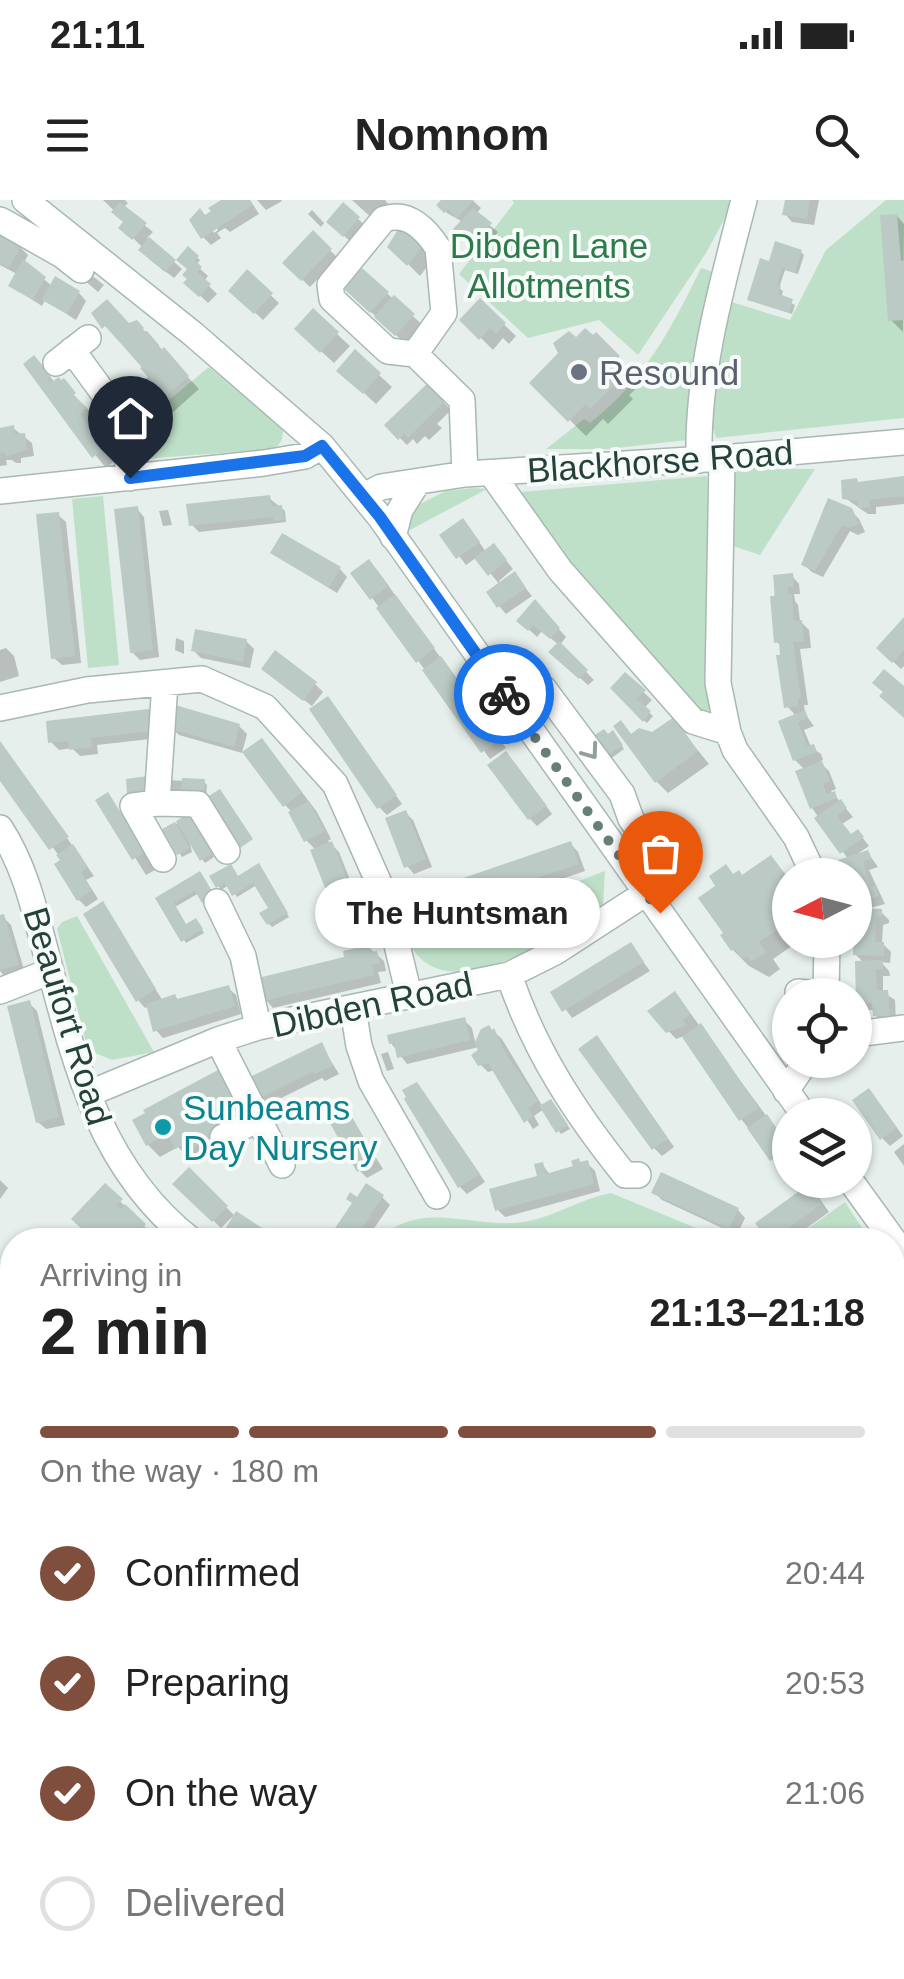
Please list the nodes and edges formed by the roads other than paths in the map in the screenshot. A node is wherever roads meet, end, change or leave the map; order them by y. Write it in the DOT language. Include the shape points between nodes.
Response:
graph roads {
  1 [pos="25,200"];
  2 [pos="744,200"];
  3 [pos="0,220"];
  4 [pos="81,270"];
  5 [pos="72,350"];
  6 [pos="415,354"];
  7 [pos="904,442"];
  8 [pos="322,446"];
  9 [pos="711,459"];
  10 [pos="478,474"];
  11 [pos="130,478"];
  12 [pos="417,483"];
  13 [pos="0,491"];
  14 [pos="364,496"];
  15 [pos="394,537"];
  16 [pos="495,682"];
  17 [pos="165,683"];
  18 [pos="0,708"];
  19 [pos="728,732"];
  20 [pos="157,803"];
  21 [pos="630,818"];
  22 [pos="0,828"];
  23 [pos="606,836"];
  24 [pos="648,843"];
  25 [pos="226,851"];
  26 [pos="806,858"];
  27 [pos="163,859"];
  28 [pos="646,893"];
  29 [pos="233,912"];
  30 [pos="51,971"];
  31 [pos="509,975"];
  32 [pos="0,991"];
  33 [pos="408,995"];
  34 [pos="353,1009"];
  35 [pos="258,1028"];
  36 [pos="904,1028"];
  37 [pos="872,1032"];
  38 [pos="218,1040"];
  39 [pos="795,1078"];
  40 [pos="786,1091"];
  41 [pos="88,1094"];
  42 [pos="791,1098"];
  43 [pos="258,1119"];
  44 [pos="222,1137"];
  45 [pos="282,1165"];
  46 [pos="638,1175"];
  47 [pos="438,1196"];
  48 [pos="863,1198"];
  49 [pos="159,1228"];
  50 [pos="885,1228"];
  1 -- 8 [label="street"];
  2 -- 9 [label="street" via="716,307 698,420"];
  3 -- 4 [label="street"];
  5 -- 11 [label="street" via="120,417"];
  6 -- 6 [label="street" via="388,351 332,299 330,285 384,219 397,214 438,248 444,313"];
  6 -- 10 [label="street" via="462,400"];
  7 -- 9 [label="street, Blackhorse Road"];
  8 -- 11 [label="street" via="305,456"];
  8 -- 14 [label="street"];
  9 -- 10 [label="street, Blackhorse Road"];
  9 -- 19 [label="street" via="718,683"];
  10 -- 12 [label="street, Blackhorse Road"];
  10 -- 19 [label="street" via="694,722"];
  11 -- 13 [label="street"];
  12 -- 14 [label="street, Blackhorse Road"];
  12 -- 15 [label="street" via="400,510"];
  14 -- 15 [label="street"];
  15 -- 16 [label="street"];
  16 -- 21 [label="street, one-way" via="520,674 544,689 622,794"];
  16 -- 23 [label="street"];
  17 -- 18 [label="street"];
  17 -- 20 [label="street"];
  17 -- 33 [label="street" via="202,679 265,707 335,784 386,899"];
  19 -- 26 [label="street"];
  20 -- 25 [label="street" via="198,804"];
  20 -- 27 [label="street" via="134,806"];
  21 -- 23 [label="street"];
  21 -- 24 [label="street"];
  22 -- 30 [label="street, Beaufort Road" via="28,882"];
  23 -- 28 [label="street"];
  28 -- 31 [label="street, Dibden Road"];
  28 -- 40 [label="street"];
  29 -- 35 [label="street"];
  30 -- 32 [label="street"];
  30 -- 41 [label="street, Beaufort Road"];
  31 -- 33 [label="street, Dibden Road"];
  31 -- 46 [label="street" via="556,1082 624,1175"];
  33 -- 34 [label="street, Dibden Road"];
  34 -- 35 [label="street, Dibden Road"];
  34 -- 47 [label="street" via="371,1081"];
  35 -- 38 [label="street, Dibden Road"];
  36 -- 37 [label="street"];
  38 -- 41 [label="street, Dibden Road"];
  38 -- 43 [label="street"];
  39 -- 40 [label="street"];
  40 -- 42 [label="street"];
  41 -- 49 [label="street, Beaufort Road" via="107,1141"];
  43 -- 44 [label="street"];
  43 -- 45 [label="street"];
  48 -- 50 [label="street"];
}
